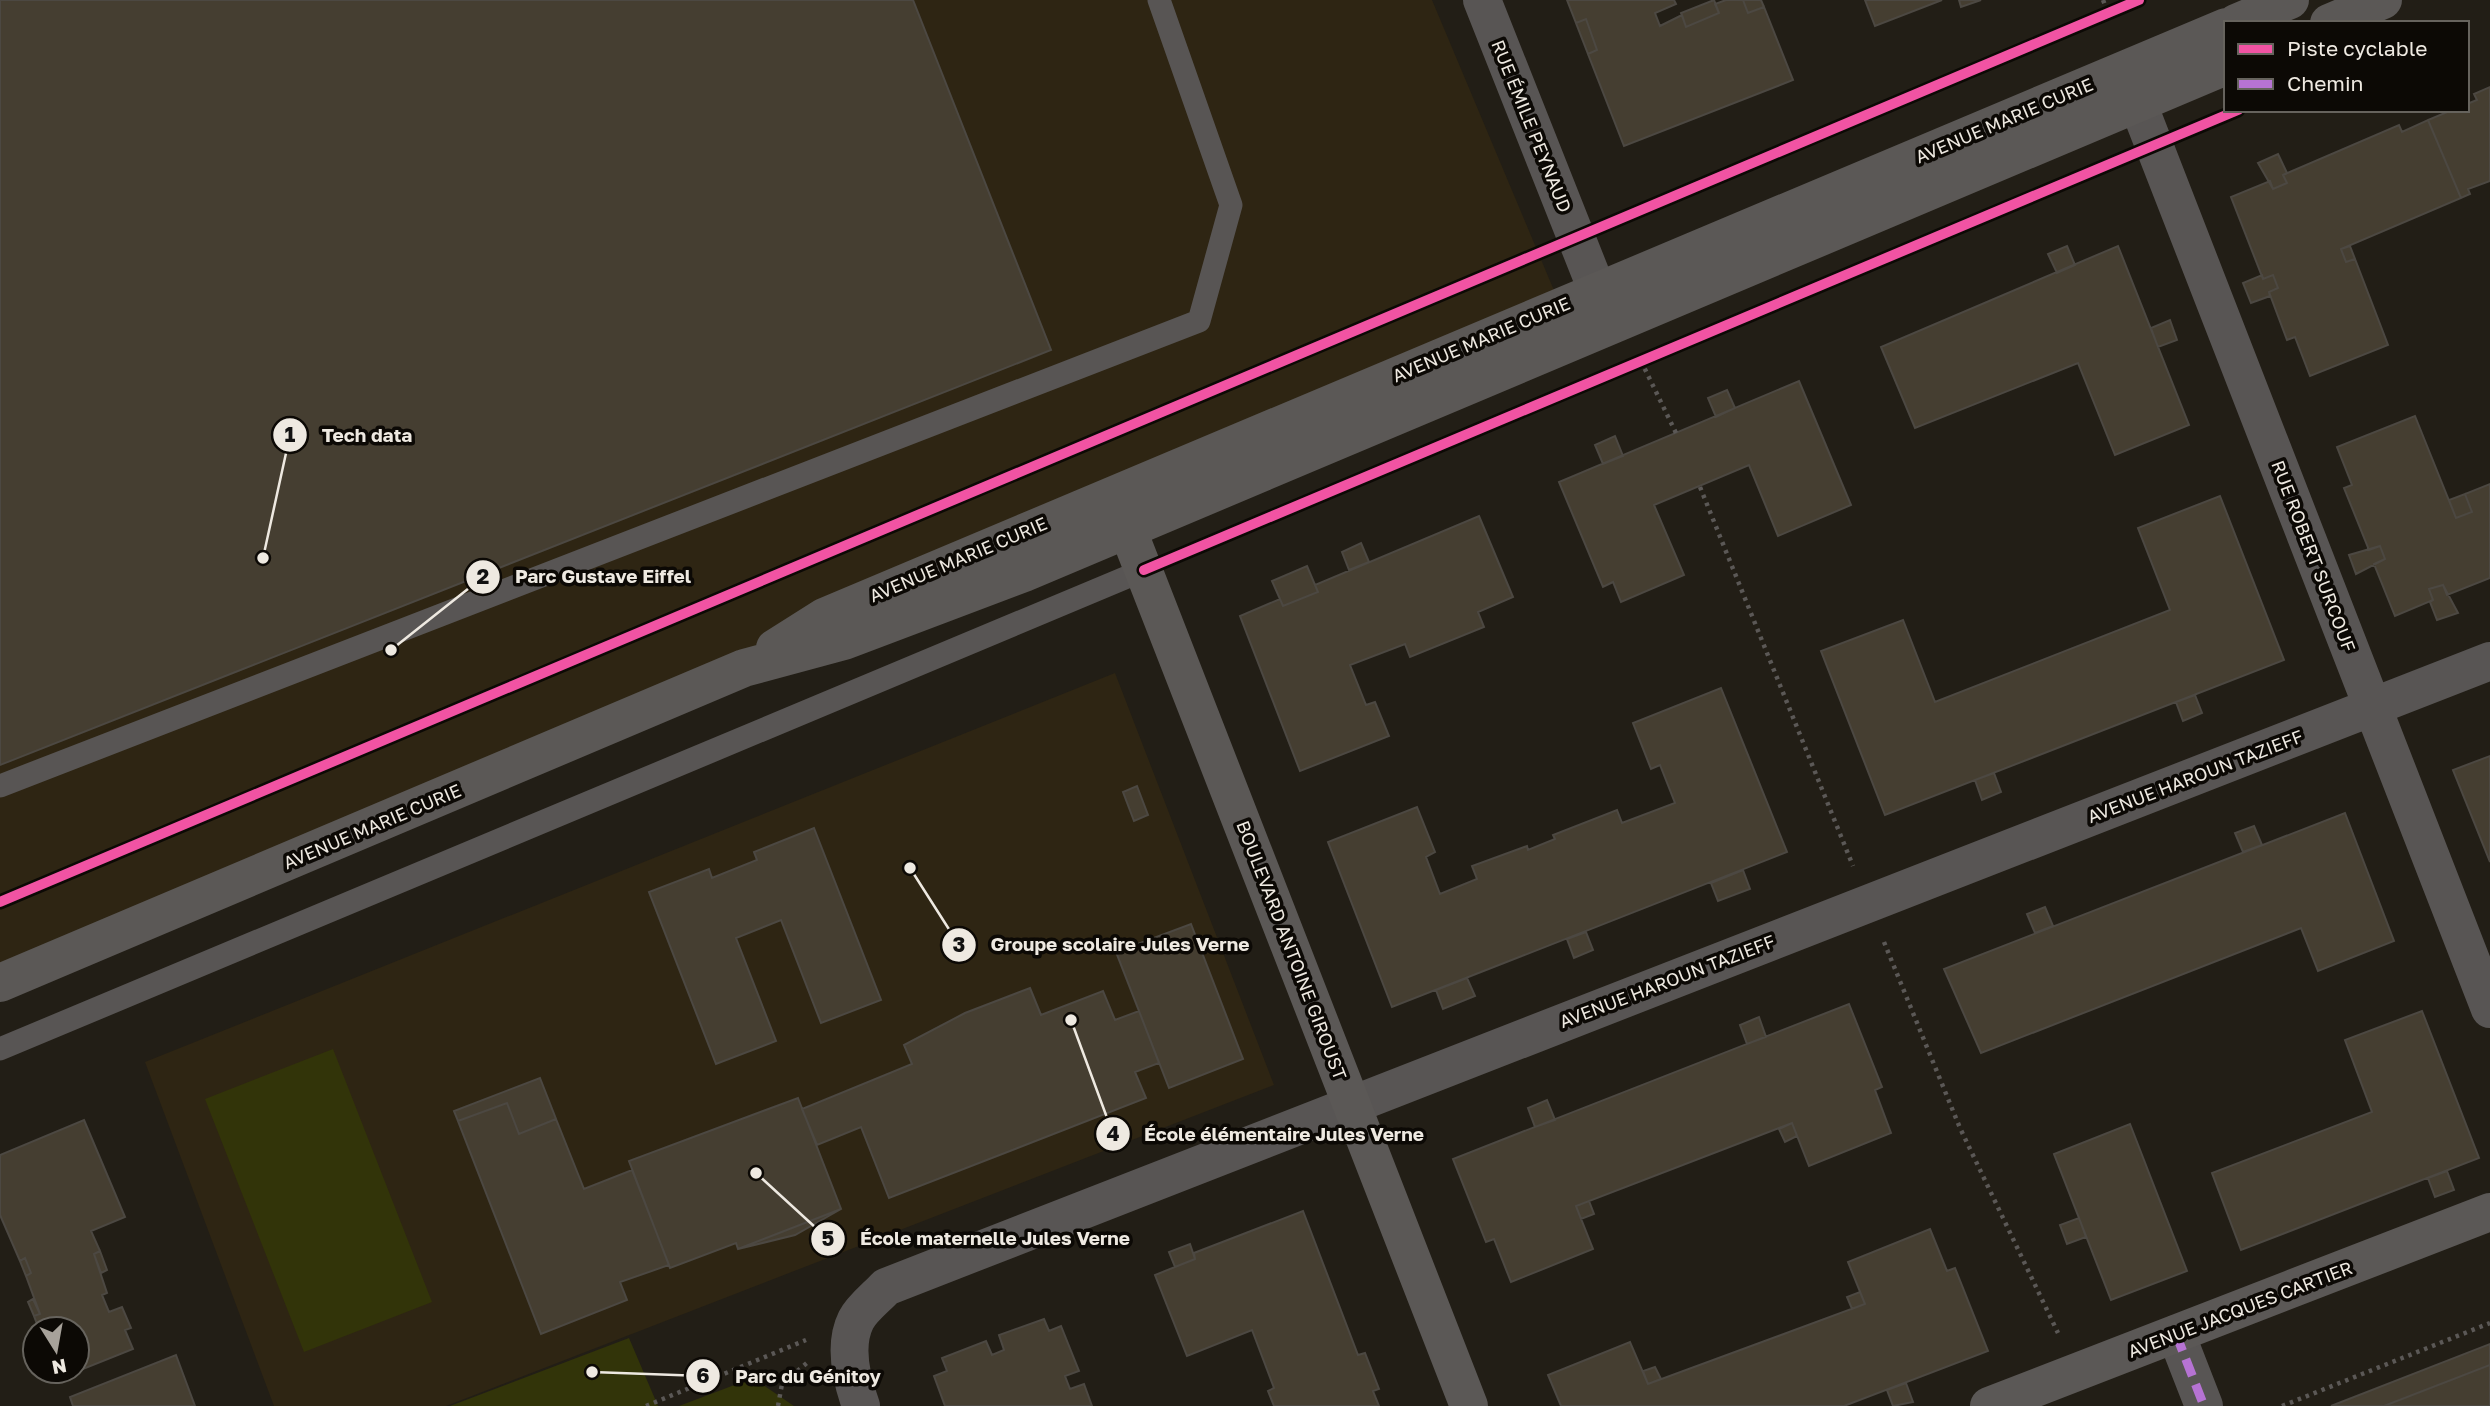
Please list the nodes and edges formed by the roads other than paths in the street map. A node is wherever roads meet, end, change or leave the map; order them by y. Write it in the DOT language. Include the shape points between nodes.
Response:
graph roads {
  1 [pos="1159,0"];
  2 [pos="1482,0"];
  3 [pos="2290,0"];
  4 [pos="2383,0"];
  5 [pos="2241,21"];
  6 [pos="2334,21"];
  7 [pos="2224,28"];
  8 [pos="2224,67"];
  9 [pos="2138,104"];
  10 [pos="1597,290"];
  11 [pos="1113,494"];
  12 [pos="1129,529"];
  13 [pos="1144,570"];
  14 [pos="2490,661"];
  15 [pos="744,668"];
  16 [pos="2372,707"];
  17 [pos="0,786"];
  18 [pos="0,983"];
  19 [pos="2490,1009"];
  20 [pos="0,1049"];
  21 [pos="1352,1104"];
  22 [pos="2490,1212"];
  23 [pos="2176,1334"];
  24 [pos="861,1406"];
  25 [pos="1469,1406"];
  26 [pos="1989,1406"];
  27 [pos="2204,1406"];
  1 -- 17 [label="lane" via="1231,205 1199,321"];
  2 -- 10 [label="street, RUE ÉMILE PEYNAUD"];
  3 -- 5 [label="main road"];
  4 -- 6 [label="main road"];
  7 -- 10 [label="main road, AVENUE MARIE CURIE"];
  8 -- 9 [label="main road, AVENUE MARIE CURIE"];
  9 -- 12 [label="main road, AVENUE MARIE CURIE"];
  9 -- 16 [label="street, RUE ROBERT SURCOUF"];
  10 -- 11 [label="main road, AVENUE MARIE CURIE"];
  11 -- 12 [label="main road, BOULEVARD ANTOINE GIROUST"];
  11 -- 15 [label="main road, AVENUE MARIE CURIE" via="824,617"];
  12 -- 13 [label="main road, BOULEVARD ANTOINE GIROUST"];
  12 -- 15 [label="main road, AVENUE MARIE CURIE" via="844,641"];
  13 -- 20 [label="lane"];
  13 -- 21 [label="main road, BOULEVARD ANTOINE GIROUST"];
  14 -- 16 [label="street, AVENUE HAROUN TAZIEFF"];
  15 -- 18 [label="main road, AVENUE MARIE CURIE"];
  16 -- 19 [label="street, RUE ROBERT SURCOUF"];
  16 -- 21 [label="street, AVENUE HAROUN TAZIEFF"];
  21 -- 24 [label="street, AVENUE HAROUN TAZIEFF" via="886,1287 856,1320 850,1350 852,1383"];
  21 -- 25 [label="main road, BOULEVARD ANTOINE GIROUST"];
  22 -- 23 [label="main road, AVENUE JACQUES CARTIER"];
  23 -- 26 [label="main road, AVENUE JACQUES CARTIER"];
  23 -- 27 [label="street"];
}
